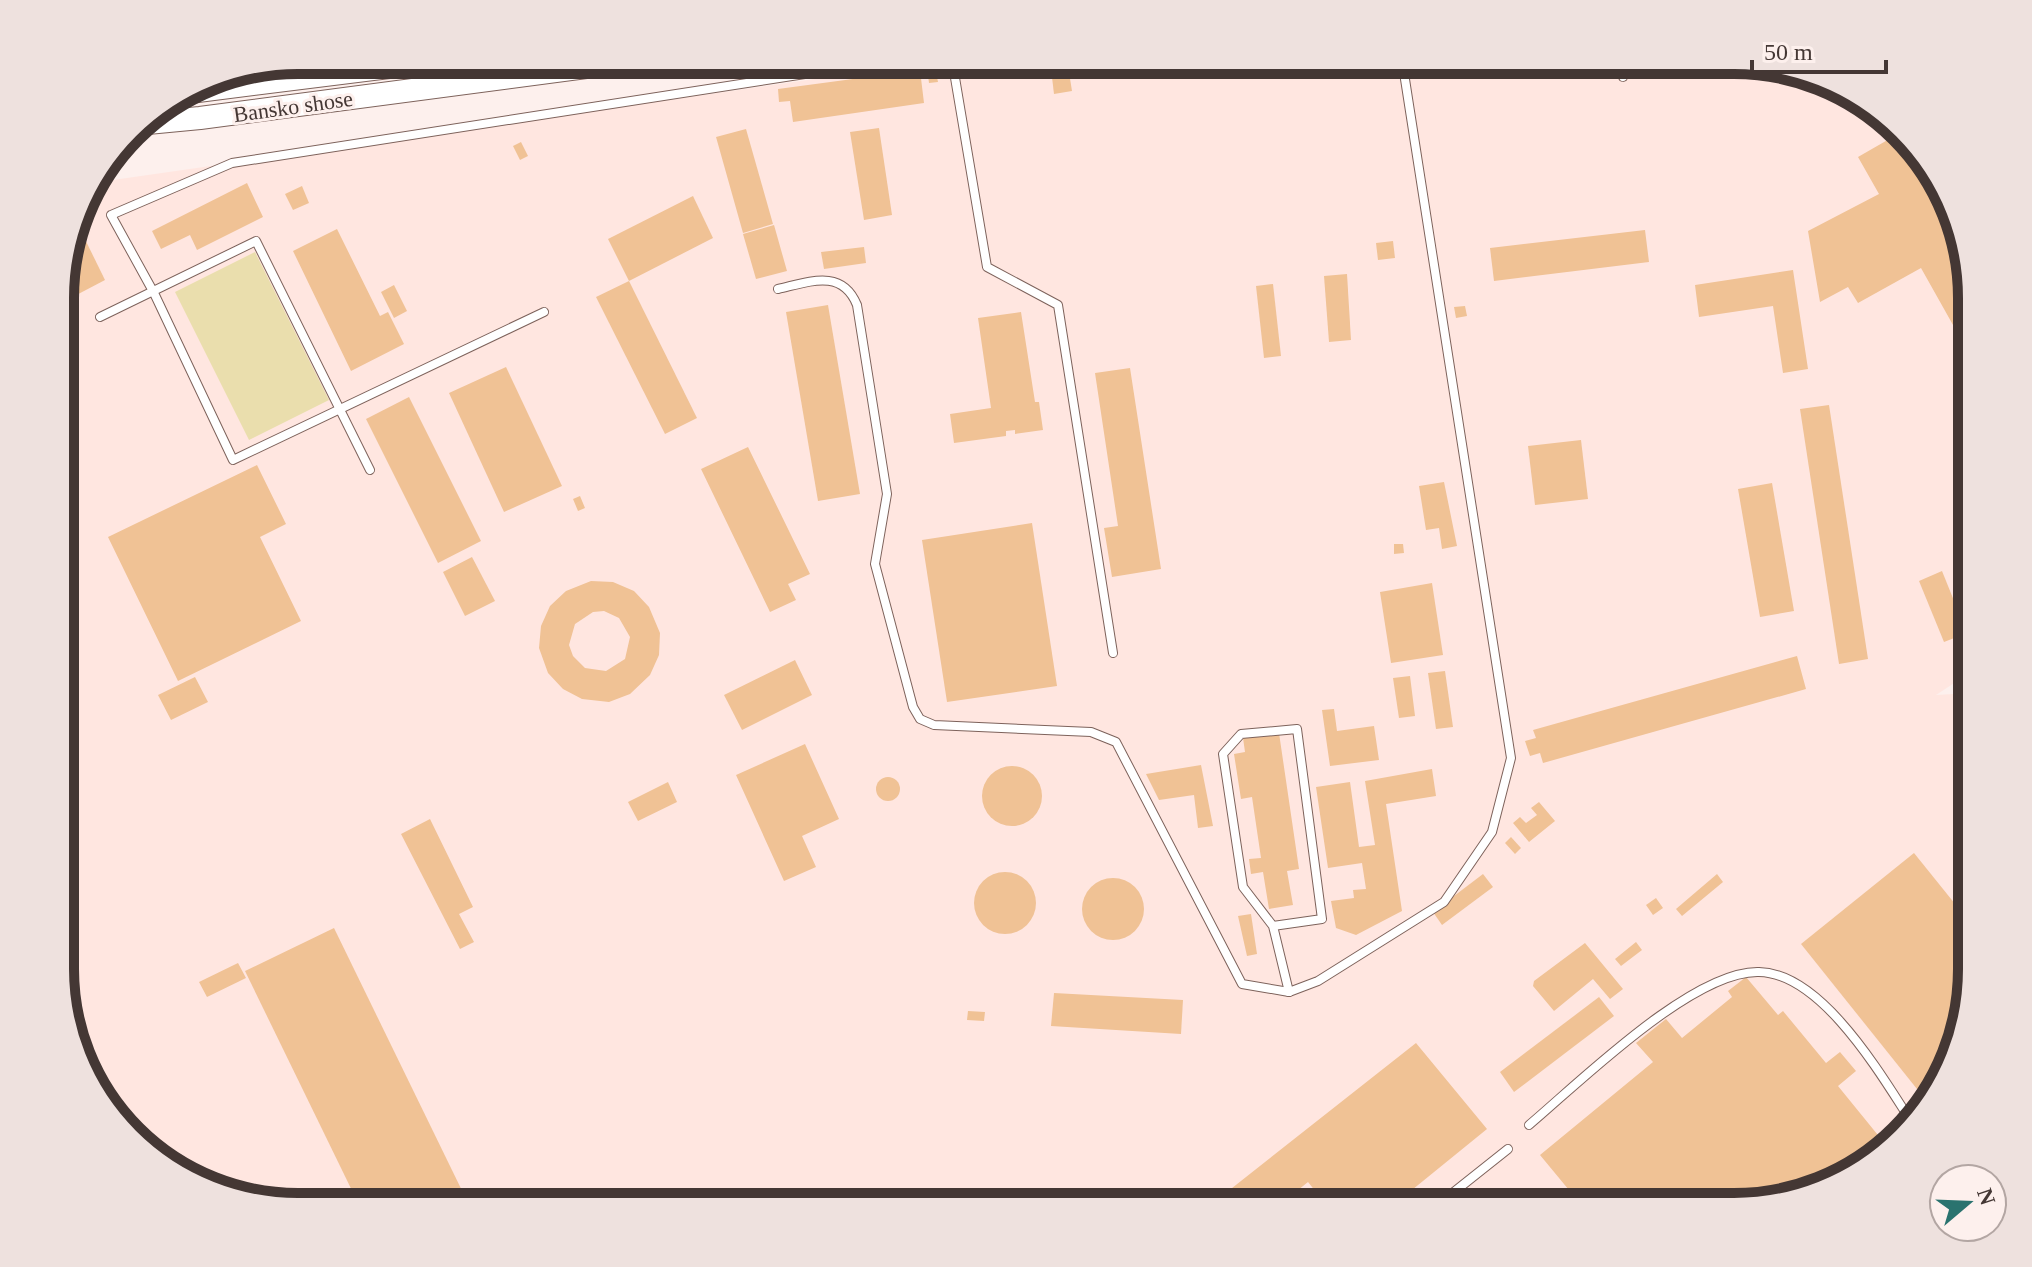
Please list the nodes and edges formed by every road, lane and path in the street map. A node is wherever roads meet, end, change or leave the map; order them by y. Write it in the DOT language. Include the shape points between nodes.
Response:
graph roads {
  1 [pos="337,74"];
  2 [pos="529,74"];
  3 [pos="805,74"];
  4 [pos="954,74"];
  5 [pos="1404,74"];
  6 [pos="1622,74"];
  7 [pos="1623,77"];
  8 [pos="217,90"];
  9 [pos="162,121"];
  10 [pos="778,289"];
  11 [pos="154,293"];
  12 [pos="544,312"];
  13 [pos="100,317"];
  14 [pos="339,409"];
  15 [pos="370,470"];
  16 [pos="1113,653"];
  17 [pos="1273,926"];
  18 [pos="1289,992"];
  19 [pos="1906,1112"];
  20 [pos="1529,1125"];
  21 [pos="1508,1149"];
  22 [pos="1453,1193"];
  1 -- 8 [label="main road, Bansko shose"];
  2 -- 9 [label="main road, Bansko shose"];
  3 -- 11 [label="lane" via="232,163 111,215"];
  4 -- 16 [label="lane" via="987,267 1058,305"];
  5 -- 18 [label="lane" via="1511,758 1492,832 1444,902 1318,981"];
  6 -- 7 [label="lane"];
  10 -- 18 [label="lane" via="827,279 841,283 857,305 887,494 875,564 920,719 934,725 1091,732 1116,742 1242,984"];
  11 -- 13 [label="lane"];
  11 -- 14 [label="lane" via="256,241"];
  11 -- 14 [label="lane" via="233,460"];
  12 -- 14 [label="lane"];
  14 -- 15 [label="lane"];
  17 -- 17 [label="lane" via="1243,887 1223,754 1241,734 1297,729 1322,919"];
  17 -- 18 [label="lane"];
  19 -- 20 [label="lane" via="1862,1043 1828,1009 1793,983 1761,971 1727,977 1690,996"];
  21 -- 22 [label="lane"];
}
